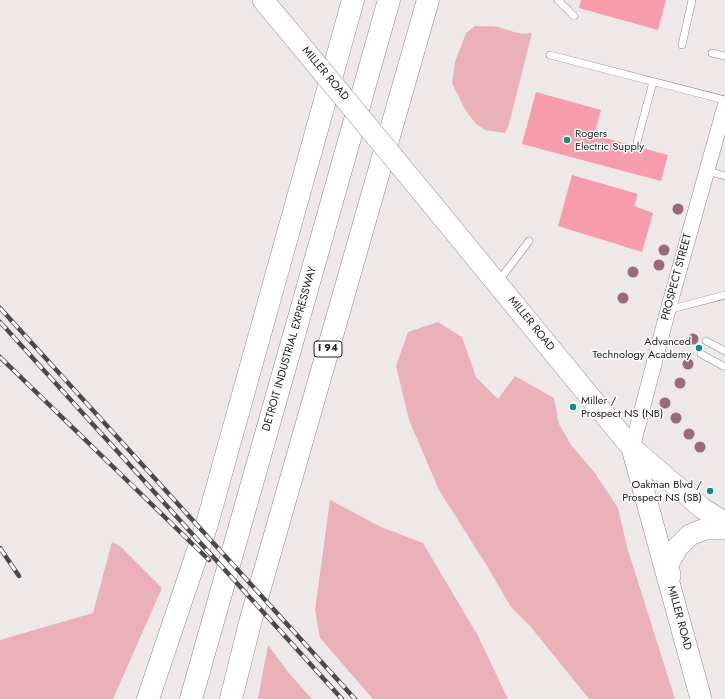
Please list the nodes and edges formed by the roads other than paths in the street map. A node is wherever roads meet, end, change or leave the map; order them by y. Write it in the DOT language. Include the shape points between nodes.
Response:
graph roads {
  1 [pos="263,0"];
  2 [pos="353,0"];
  3 [pos="389,0"];
  4 [pos="428,0"];
  5 [pos="558,0"];
  6 [pos="692,0"];
  7 [pos="574,16"];
  8 [pos="682,45"];
  9 [pos="712,53"];
  10 [pos="550,55"];
  11 [pos="725,56"];
  12 [pos="653,82"];
  13 [pos="725,100"];
  14 [pos="725,106"];
  15 [pos="637,142"];
  16 [pos="707,171"];
  17 [pos="725,176"];
  18 [pos="529,241"];
  19 [pos="497,284"];
  20 [pos="725,294"];
  21 [pos="668,310"];
  22 [pos="706,341"];
  23 [pos="725,351"];
  24 [pos="701,354"];
  25 [pos="725,367"];
  26 [pos="632,448"];
  27 [pos="725,523"];
  28 [pos="725,529"];
  29 [pos="196,558"];
  30 [pos="671,589"];
  31 [pos="132,699"];
  32 [pos="148,699"];
  33 [pos="191,699"];
  34 [pos="231,699"];
  35 [pos="701,699"];
  1 -- 19 [label="main road, MILLER ROAD, bridge"];
  2 -- 29 [label="highway"];
  3 -- 33 [label="highway, DETROIT INDUSTRIAL EXPRESSWAY"];
  4 -- 34 [label="highway, I 94" via="251,620"];
  5 -- 7 [label="lane"];
  6 -- 8 [label="lane"];
  9 -- 11 [label="lane"];
  10 -- 12 [label="lane"];
  12 -- 13 [label="lane"];
  12 -- 15 [label="lane"];
  14 -- 16 [label="street, PROSPECT STREET"];
  16 -- 17 [label="lane"];
  16 -- 21 [label="street, PROSPECT STREET"];
  18 -- 19 [label="lane"];
  19 -- 26 [label="main road, MILLER ROAD"];
  20 -- 21 [label="lane"];
  21 -- 26 [label="street, PROSPECT STREET"];
  22 -- 23 [label="lane"];
  24 -- 25 [label="lane"];
  26 -- 27 [label="main road" via="702,508"];
  26 -- 30 [label="main road, MILLER ROAD"];
  28 -- 30 [label="main road" via="705,529 690,535 678,547 668,564"];
  29 -- 31 [label="highway"];
  29 -- 32 [label="highway"];
  30 -- 35 [label="main road, MILLER ROAD"];
}
